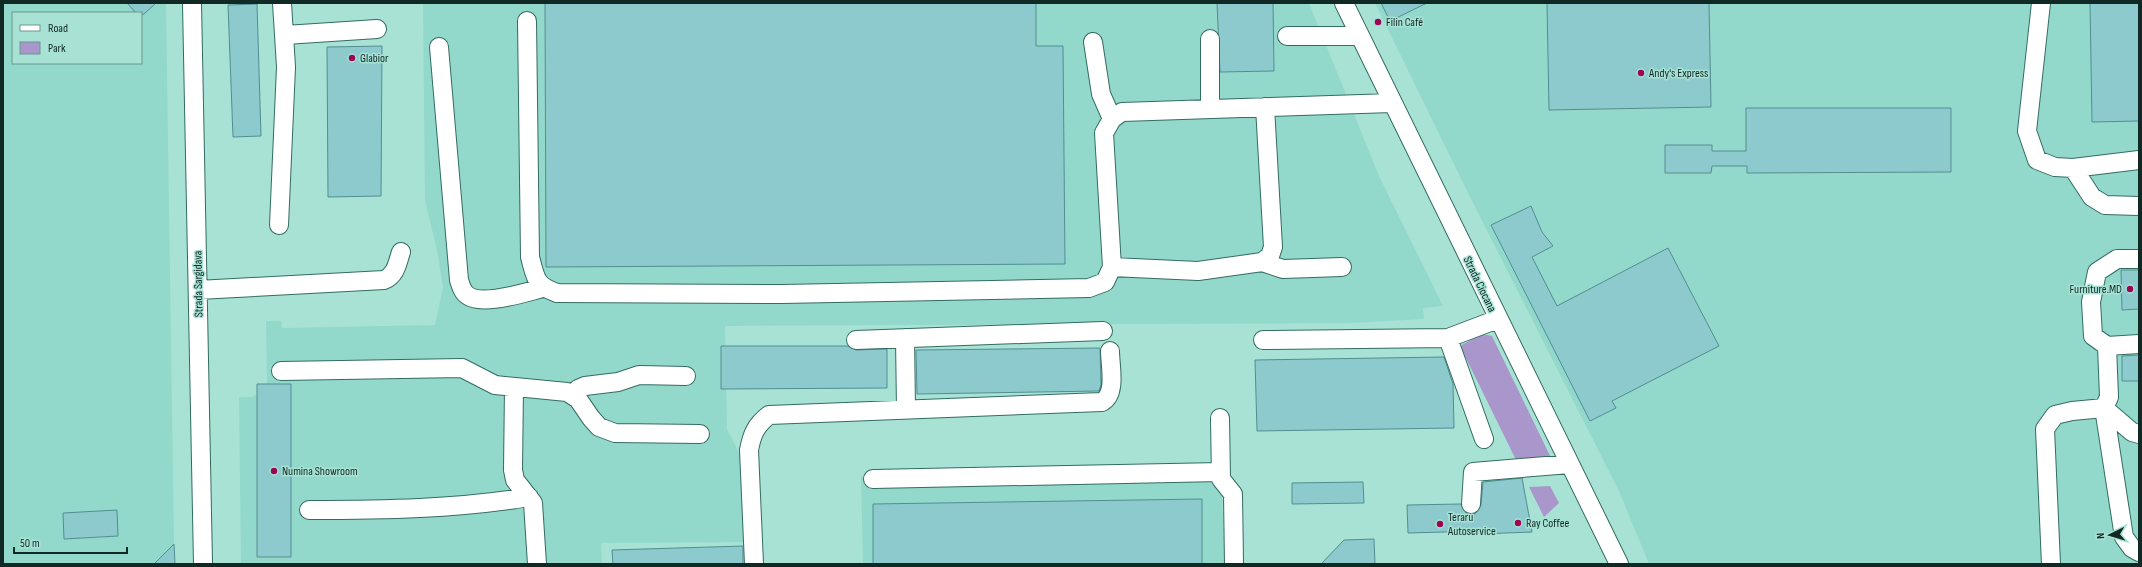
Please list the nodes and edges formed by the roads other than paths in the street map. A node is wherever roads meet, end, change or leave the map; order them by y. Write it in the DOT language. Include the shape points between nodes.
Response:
graph roads {
  1 [pos="192,3"];
  2 [pos="282,3"];
  3 [pos="1344,3"];
  4 [pos="2041,3"];
  5 [pos="527,21"];
  6 [pos="377,29"];
  7 [pos="285,35"];
  8 [pos="1287,36"];
  9 [pos="1360,36"];
  10 [pos="1210,39"];
  11 [pos="1093,42"];
  12 [pos="439,47"];
  13 [pos="1392,103"];
  14 [pos="1265,107"];
  15 [pos="1210,109"];
  16 [pos="1112,119"];
  17 [pos="2139,160"];
  18 [pos="2073,168"];
  19 [pos="2139,206"];
  20 [pos="279,225"];
  21 [pos="401,252"];
  22 [pos="2139,259"];
  23 [pos="1262,262"];
  24 [pos="1112,267"];
  25 [pos="1342,267"];
  26 [pos="543,288"];
  27 [pos="198,290"];
  28 [pos="1498,319"];
  29 [pos="1103,331"];
  30 [pos="905,338"];
  31 [pos="1448,338"];
  32 [pos="856,340"];
  33 [pos="1263,340"];
  34 [pos="2139,344"];
  35 [pos="2107,346"];
  36 [pos="1110,352"];
  37 [pos="281,371"];
  38 [pos="686,376"];
  39 [pos="514,387"];
  40 [pos="572,395"];
  41 [pos="2104,408"];
  42 [pos="906,409"];
  43 [pos="1220,418"];
  44 [pos="700,434"];
  45 [pos="2139,434"];
  46 [pos="1484,439"];
  47 [pos="1570,464"];
  48 [pos="1221,472"];
  49 [pos="873,479"];
  50 [pos="529,497"];
  51 [pos="1471,504"];
  52 [pos="309,510"];
  53 [pos="2139,552"];
  54 [pos="203,564"];
  55 [pos="537,564"];
  56 [pos="754,564"];
  57 [pos="1234,564"];
  58 [pos="1619,564"];
  59 [pos="2051,564"];
  1 -- 27 [label="street, Strada Sargidava"];
  2 -- 7 [label="street"];
  3 -- 9 [label="street, Strada Ciocana"];
  4 -- 18 [label="street" via="2027,131 2037,160 2055,167"];
  5 -- 26 [label="street" via="530,258 535,277"];
  6 -- 7 [label="street"];
  7 -- 20 [label="street" via="286,67"];
  8 -- 9 [label="street"];
  9 -- 13 [label="street, Strada Ciocana"];
  10 -- 15 [label="street"];
  11 -- 16 [label="street" via="1101,94"];
  12 -- 26 [label="street" via="459,280 464,292 471,297 492,299"];
  13 -- 14 [label="street"];
  13 -- 28 [label="street, Strada Ciocana"];
  14 -- 15 [label="street"];
  14 -- 23 [label="street" via="1272,246 1270,256"];
  15 -- 16 [label="street" via="1122,112"];
  16 -- 24 [label="street" via="1104,133"];
  17 -- 18 [label="street"];
  18 -- 19 [label="street" via="2092,197 2105,205"];
  21 -- 27 [label="street" via="394,273 384,280"];
  22 -- 35 [label="street" via="2117,259 2097,272 2090,302 2092,336"];
  23 -- 24 [label="street" via="1198,271"];
  23 -- 25 [label="street" via="1282,269"];
  24 -- 26 [label="street" via="1105,282 1089,288 775,294 558,293"];
  27 -- 54 [label="street, Strada Sargidava"];
  28 -- 31 [label="street"];
  28 -- 47 [label="street, Strada Ciocana"];
  29 -- 30 [label="street"];
  30 -- 32 [label="street"];
  30 -- 42 [label="street"];
  31 -- 33 [label="street"];
  31 -- 46 [label="street"];
  34 -- 35 [label="street"];
  35 -- 41 [label="street" via="2109,397"];
  36 -- 42 [label="street" via="1111,393 1102,402"];
  37 -- 39 [label="street" via="462,368 484,381"];
  38 -- 40 [label="street" via="639,375 618,382 585,386"];
  39 -- 40 [label="street" via="555,389"];
  39 -- 50 [label="street" via="513,470 515,480"];
  40 -- 44 [label="street" via="599,426 615,433"];
  41 -- 45 [label="street" via="2132,432"];
  41 -- 53 [label="street" via="2124,537 2132,548"];
  41 -- 59 [label="street" via="2055,415 2045,429"];
  42 -- 56 [label="street" via="769,415 759,423 752,434 748,450"];
  43 -- 48 [label="street"];
  47 -- 51 [label="street" via="1473,472"];
  47 -- 58 [label="street, Strada Ciocana"];
  48 -- 49 [label="street"];
  48 -- 57 [label="street" via="1221,479 1233,494"];
  50 -- 52 [label="street" via="390,510"];
  50 -- 55 [label="street" via="535,513"];
}
